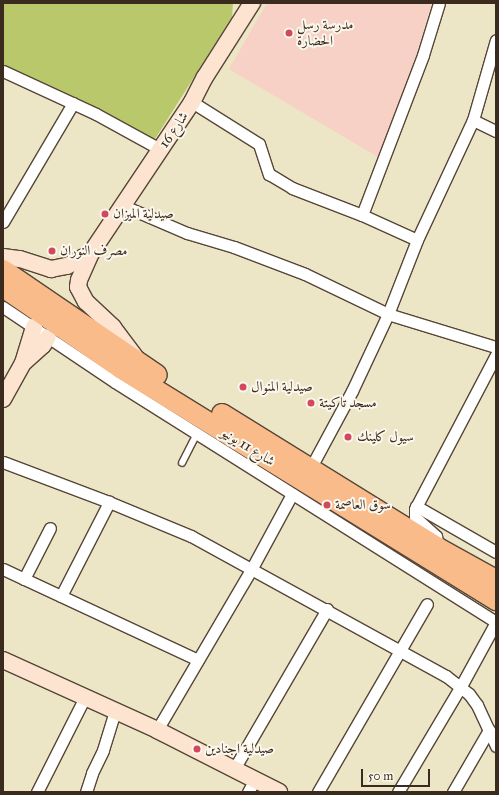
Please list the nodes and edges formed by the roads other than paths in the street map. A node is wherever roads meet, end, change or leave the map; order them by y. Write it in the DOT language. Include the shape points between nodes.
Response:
graph roads {
  1 [pos="252,3"];
  2 [pos="439,3"];
  3 [pos="496,40"];
  4 [pos="3,71"];
  5 [pos="192,102"];
  6 [pos="73,103"];
  7 [pos="473,120"];
  8 [pos="496,131"];
  9 [pos="160,149"];
  10 [pos="124,206"];
  11 [pos="362,215"];
  12 [pos="3,222"];
  13 [pos="417,240"];
  14 [pos="91,253"];
  15 [pos="3,257"];
  16 [pos="3,270"];
  17 [pos="3,287"];
  18 [pos="3,306"];
  19 [pos="388,314"];
  20 [pos="34,328"];
  21 [pos="48,337"];
  22 [pos="496,347"];
  23 [pos="496,355"];
  24 [pos="23,363"];
  25 [pos="139,363"];
  26 [pos="3,399"];
  27 [pos="197,434"];
  28 [pos="3,462"];
  29 [pos="182,462"];
  30 [pos="310,468"];
  31 [pos="292,494"];
  32 [pos="109,502"];
  33 [pos="416,506"];
  34 [pos="50,528"];
  35 [pos="366,540"];
  36 [pos="403,543"];
  37 [pos="438,548"];
  38 [pos="496,552"];
  39 [pos="252,568"];
  40 [pos="3,569"];
  41 [pos="24,578"];
  42 [pos="496,580"];
  43 [pos="61,596"];
  44 [pos="496,600"];
  45 [pos="427,604"];
  46 [pos="327,609"];
  47 [pos="496,622"];
  48 [pos="400,650"];
  49 [pos="3,660"];
  50 [pos="198,660"];
  51 [pos="461,686"];
  52 [pos="85,697"];
  53 [pos="116,711"];
  54 [pos="157,730"];
  55 [pos="489,730"];
  56 [pos="496,746"];
  57 [pos="234,769"];
  58 [pos="252,786"];
  59 [pos="36,792"];
  60 [pos="86,792"];
  61 [pos="279,792"];
  62 [pos="318,792"];
  63 [pos="398,792"];
  64 [pos="453,792"];
  1 -- 5 [label="street, شارع 16"];
  2 -- 11 [label="street" via="423,56"];
  3 -- 7 [label="street"];
  4 -- 6 [label="street"];
  5 -- 9 [label="street, شارع 16"];
  5 -- 11 [label="street" via="259,144 269,174 292,188"];
  6 -- 9 [label="street"];
  6 -- 12 [label="street"];
  7 -- 8 [label="street"];
  7 -- 13 [label="street"];
  9 -- 10 [label="street, شارع 16"];
  10 -- 14 [label="street, شارع 16"];
  10 -- 19 [label="street" via="187,233 234,247 305,274"];
  11 -- 13 [label="street"];
  13 -- 19 [label="street"];
  14 -- 15 [label="street" via="67,266 51,269 20,259"];
  14 -- 25 [label="street, شارع 16" via="78,287 94,310 120,336"];
  16 -- 25 [label="highway, شارع 11 يونيو"];
  17 -- 36 [label="highway, شارع 11 يونيو" via="122,369"];
  18 -- 20 [label="street"];
  19 -- 22 [label="street"];
  19 -- 30 [label="street" via="352,391"];
  20 -- 21 [label="street"];
  20 -- 24 [label="street"];
  21 -- 24 [label="street"];
  21 -- 27 [label="street"];
  23 -- 33 [label="street"];
  24 -- 26 [label="street"];
  25 -- 30 [label="highway, شارع 11 يونيو"];
  27 -- 29 [label="lane"];
  27 -- 31 [label="street"];
  28 -- 32 [label="street"];
  30 -- 37 [label="highway, شارع 11 يونيو"];
  31 -- 35 [label="street"];
  31 -- 39 [label="street"];
  32 -- 39 [label="street" via="173,528"];
  32 -- 43 [label="street"];
  33 -- 37 [label="street" via="415,517 436,536"];
  33 -- 38 [label="street"];
  34 -- 41 [label="street"];
  35 -- 36 [label="highway" via="376,536"];
  35 -- 47 [label="street"];
  36 -- 44 [label="highway, شارع 11 يونيو"];
  37 -- 42 [label="highway, شارع 11 يونيو"];
  39 -- 46 [label="street"];
  39 -- 50 [label="street"];
  40 -- 41 [label="street"];
  41 -- 43 [label="street"];
  43 -- 50 [label="street"];
  45 -- 48 [label="street"];
  46 -- 48 [label="street"];
  46 -- 57 [label="street"];
  47 -- 51 [label="street"];
  48 -- 51 [label="street"];
  48 -- 62 [label="street"];
  49 -- 52 [label="street"];
  50 -- 54 [label="street"];
  51 -- 55 [label="street" via="476,705"];
  51 -- 63 [label="street"];
  52 -- 53 [label="street"];
  52 -- 59 [label="street"];
  53 -- 54 [label="street"];
  53 -- 60 [label="street"];
  54 -- 57 [label="street"];
  55 -- 56 [label="street"];
  55 -- 64 [label="street"];
  57 -- 58 [label="street"];
  58 -- 61 [label="street"];
}
